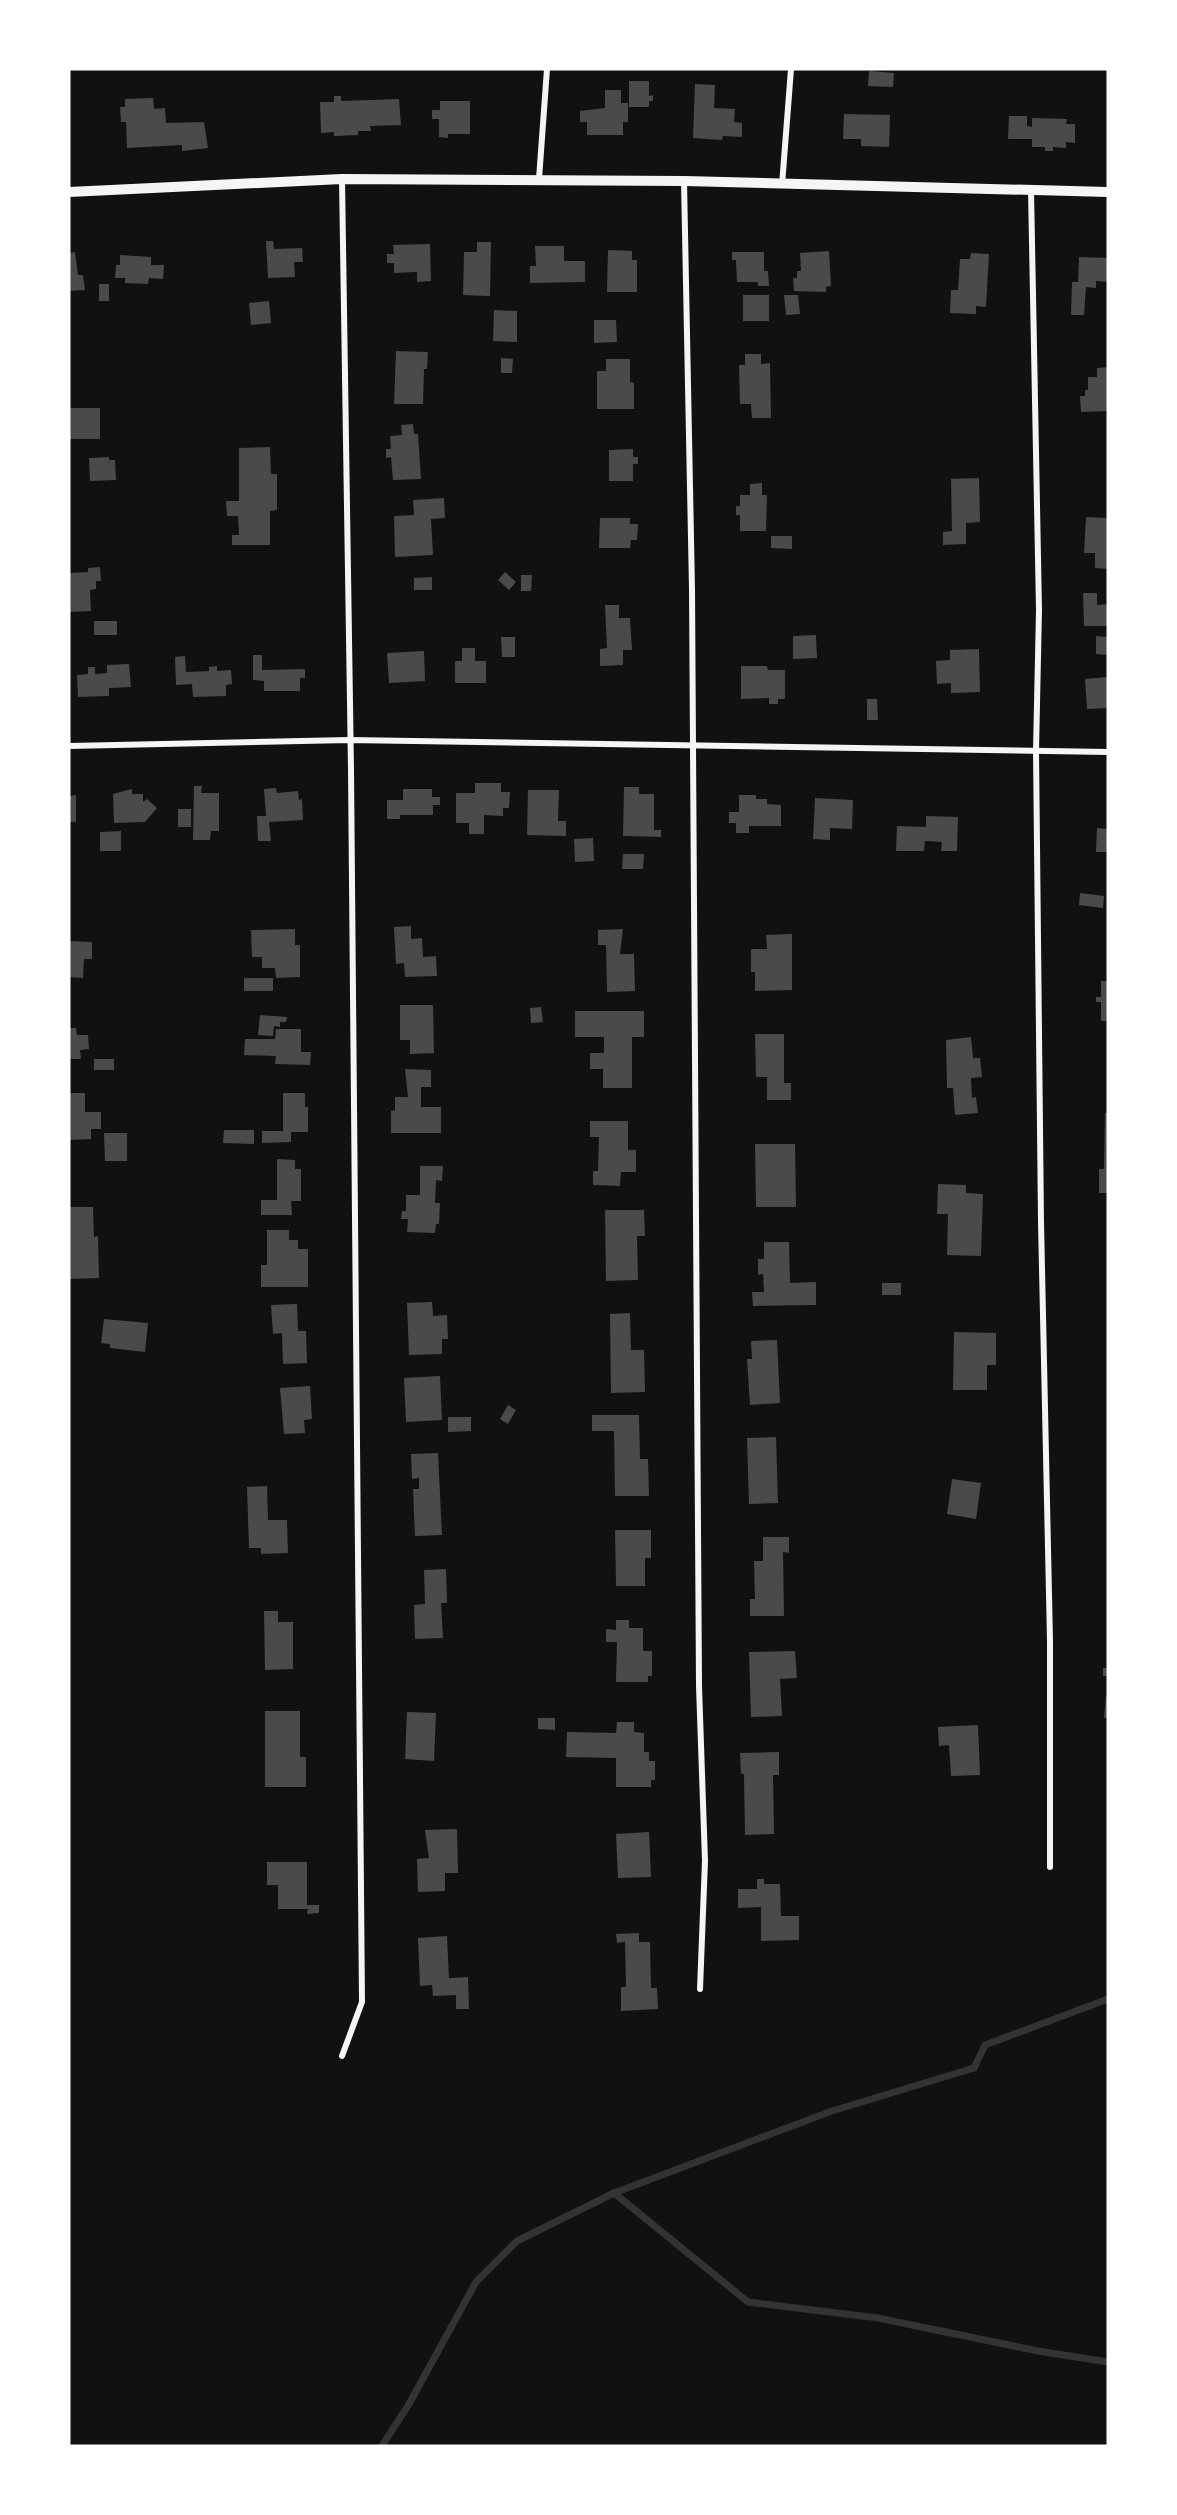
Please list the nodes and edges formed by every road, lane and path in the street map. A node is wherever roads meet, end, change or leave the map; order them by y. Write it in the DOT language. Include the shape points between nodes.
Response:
graph roads {
  1 [pos="547,69"];
  2 [pos="791,69"];
  3 [pos="342,179"];
  4 [pos="538,179"];
  5 [pos="684,181"];
  6 [pos="782,185"];
  7 [pos="1031,190"];
  8 [pos="69,192"];
  9 [pos="1108,192"];
  10 [pos="349,740"];
  11 [pos="69,746"];
  12 [pos="693,747"];
  13 [pos="1036,751"];
  14 [pos="1108,752"];
  15 [pos="1050,1867"];
  16 [pos="700,1989"];
  17 [pos="342,2056"];
  1 -- 4 [label="street"];
  2 -- 6 [label="street"];
  3 -- 4 [label="street"];
  3 -- 8 [label="street"];
  3 -- 10 [label="street"];
  4 -- 5 [label="street"];
  5 -- 6 [label="street"];
  5 -- 12 [label="street"];
  6 -- 7 [label="street"];
  7 -- 9 [label="street"];
  7 -- 13 [label="street" via="1039,610"];
  10 -- 11 [label="street"];
  10 -- 12 [label="street"];
  10 -- 17 [label="street" via="362,2001"];
  12 -- 13 [label="street"];
  12 -- 16 [label="street" via="699,1686 705,1861"];
  13 -- 14 [label="street"];
  13 -- 15 [label="street"];
}
